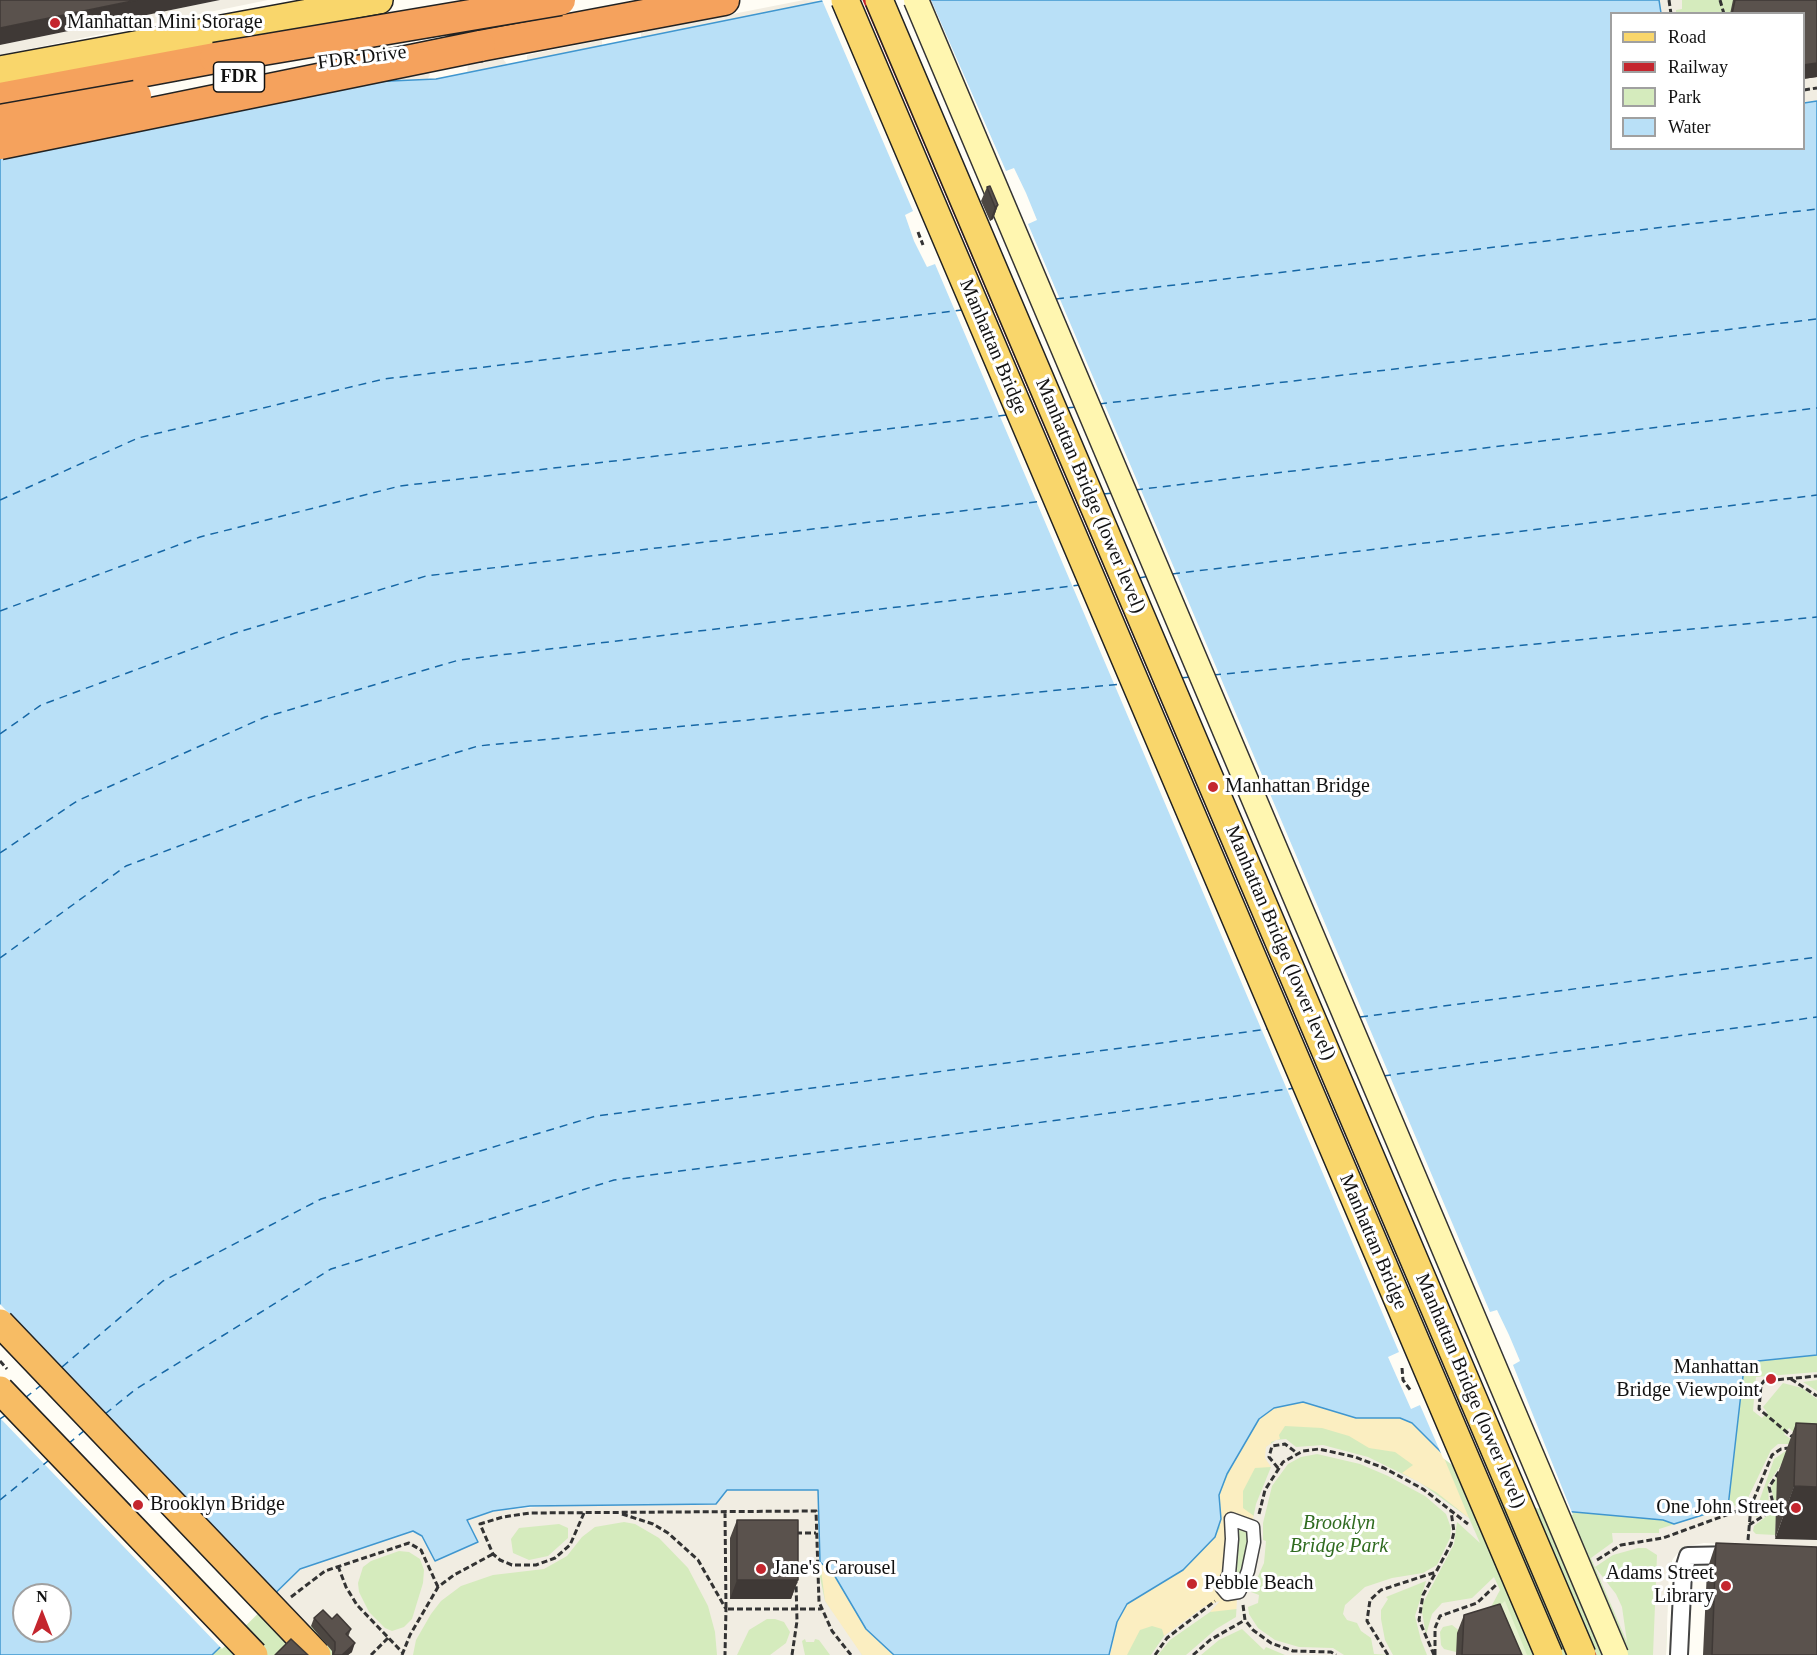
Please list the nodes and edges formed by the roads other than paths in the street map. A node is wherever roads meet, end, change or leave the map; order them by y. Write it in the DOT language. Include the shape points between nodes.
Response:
graph roads {
  1 [pos="377,0"];
  2 [pos="560,0"];
  3 [pos="724,0"];
  4 [pos="845,0"];
  5 [pos="879,0"];
  6 [pos="916,0"];
  7 [pos="480,46"];
  8 [pos="0,70"];
  9 [pos="0,98"];
  10 [pos="0,120"];
  11 [pos="0,144"];
  12 [pos="0,1323"];
  13 [pos="0,1390"];
  14 [pos="1749,1548"];
  15 [pos="1222,1591"];
  16 [pos="254,1655"];
  17 [pos="317,1655"];
  18 [pos="1549,1655"];
  19 [pos="1582,1655"];
  20 [pos="1616,1655"];
  21 [pos="1679,1655"];
  1 -- 8 [label="main road"];
  2 -- 9 [label="highway, FDR Drive / FDR, bridge"];
  3 -- 7 [label="highway, FDR Drive / FDR"];
  4 -- 18 [label="main road, Manhattan Bridge, bridge"];
  5 -- 19 [label="main road, Manhattan Bridge (lower level), bridge"];
  6 -- 20 [label="main road, bridge"];
  7 -- 10 [label="highway, FDR Drive / FDR, bridge" via="331,60"];
  7 -- 11 [label="highway, bridge"];
  12 -- 17 [label="highway, bridge"];
  13 -- 16 [label="highway, bridge"];
  14 -- 21 [label="street" via="1688,1556 1683,1572"];
  15 -- 15 [label="street" via="1239,1592 1254,1542 1253,1527 1231,1519 1229,1574"];
}
